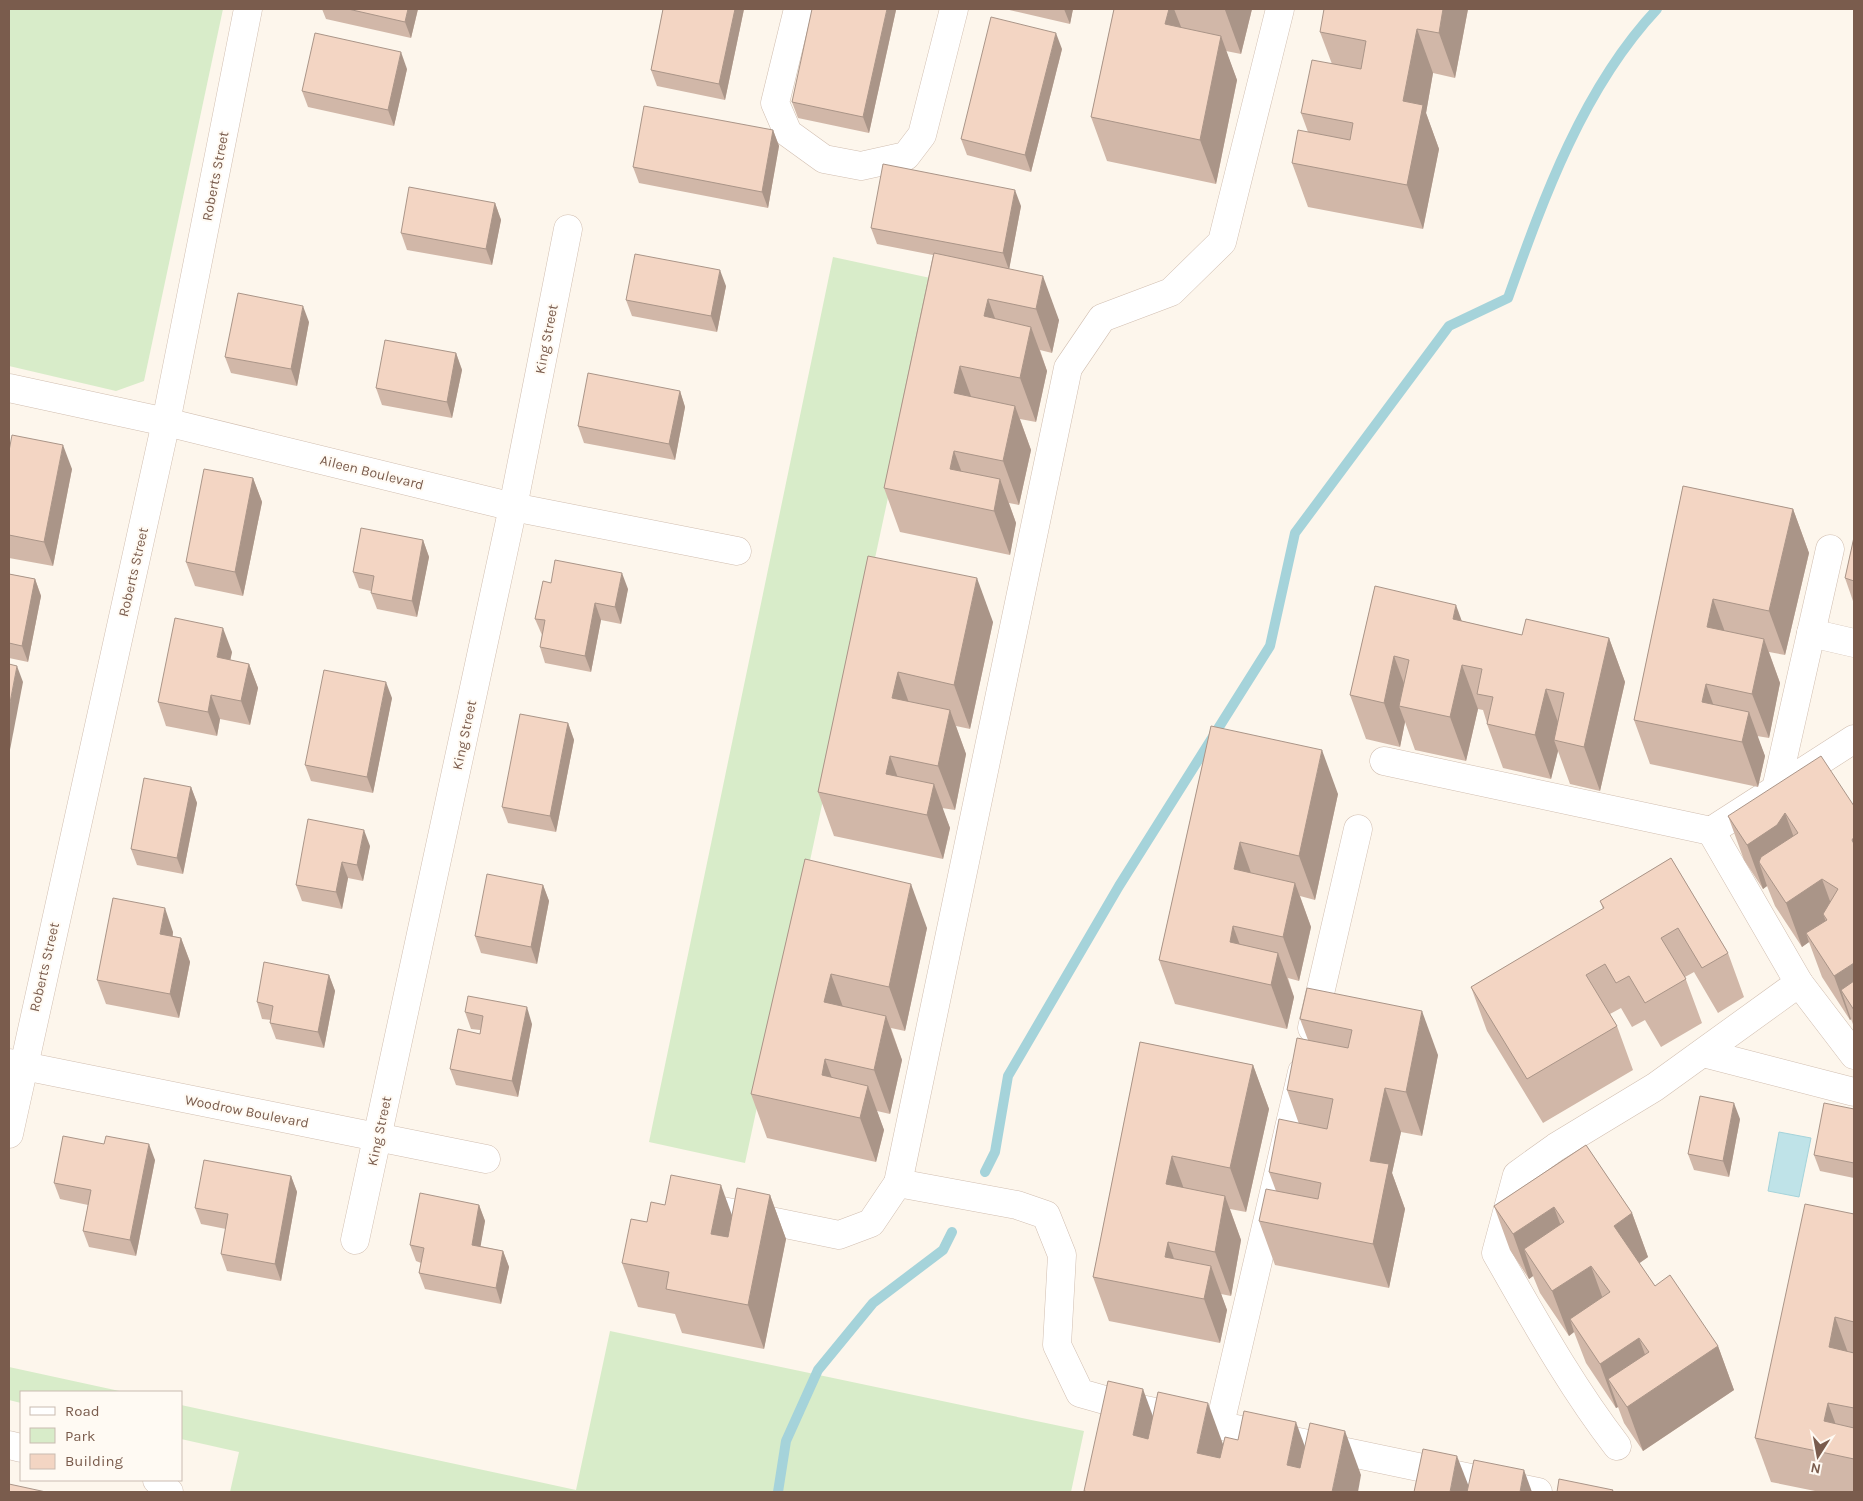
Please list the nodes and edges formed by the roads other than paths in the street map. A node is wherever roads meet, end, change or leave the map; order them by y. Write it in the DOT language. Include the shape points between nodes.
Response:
graph roads {
  1 [pos="248,9"];
  2 [pos="798,9"];
  3 [pos="954,9"];
  4 [pos="1280,9"];
  5 [pos="568,229"];
  6 [pos="9,388"];
  7 [pos="166,422"];
  8 [pos="513,507"];
  9 [pos="1830,549"];
  10 [pos="737,551"];
  11 [pos="1811,633"];
  12 [pos="1854,643"];
  13 [pos="1854,739"];
  14 [pos="1384,761"];
  15 [pos="1776,789"];
  16 [pos="1358,829"];
  17 [pos="1711,831"];
  18 [pos="1799,983"];
  19 [pos="1703,1053"];
  20 [pos="1854,1055"];
  21 [pos="16,1065"];
  22 [pos="1854,1092"];
  23 [pos="9,1134"];
  24 [pos="378,1137"];
  25 [pos="486,1159"];
  26 [pos="898,1183"];
  27 [pos="692,1204"];
  28 [pos="355,1240"];
  29 [pos="1220,1424"];
  30 [pos="1617,1446"];
  31 [pos="158,1481"];
  32 [pos="169,1492"];
  33 [pos="1538,1492"];
  1 -- 7 [label="street, Roberts Street"];
  2 -- 3 [label="street" via="775,103 788,133 824,159 861,166 906,156 922,134"];
  4 -- 26 [label="street" via="1222,242 1172,292 1102,318 1068,368"];
  5 -- 8 [label="street, King Street"];
  6 -- 7 [label="street, Aileen Boulevard"];
  7 -- 8 [label="street, Aileen Boulevard"];
  7 -- 21 [label="street, Roberts Street"];
  8 -- 10 [label="street, Aileen Boulevard"];
  8 -- 24 [label="street, King Street"];
  9 -- 11 [label="street"];
  11 -- 12 [label="street"];
  11 -- 15 [label="street"];
  13 -- 15 [label="street"];
  14 -- 17 [label="street"];
  15 -- 17 [label="street"];
  16 -- 29 [label="street"];
  17 -- 18 [label="street"];
  18 -- 19 [label="street"];
  18 -- 20 [label="street"];
  19 -- 22 [label="street"];
  19 -- 30 [label="street" via="1517,1175 1496,1253 1588,1409"];
  21 -- 23 [label="street, Roberts Street"];
  21 -- 24 [label="street, Woodrow Boulevard"];
  24 -- 25 [label="street, Woodrow Boulevard"];
  24 -- 28 [label="street, King Street"];
  26 -- 27 [label="street" via="871,1223 839,1235"];
  26 -- 29 [label="street" via="1017,1205 1046,1215 1062,1255 1057,1344 1080,1393 1126,1406"];
  29 -- 33 [label="street"];
  31 -- 32 [label="street"];
}
